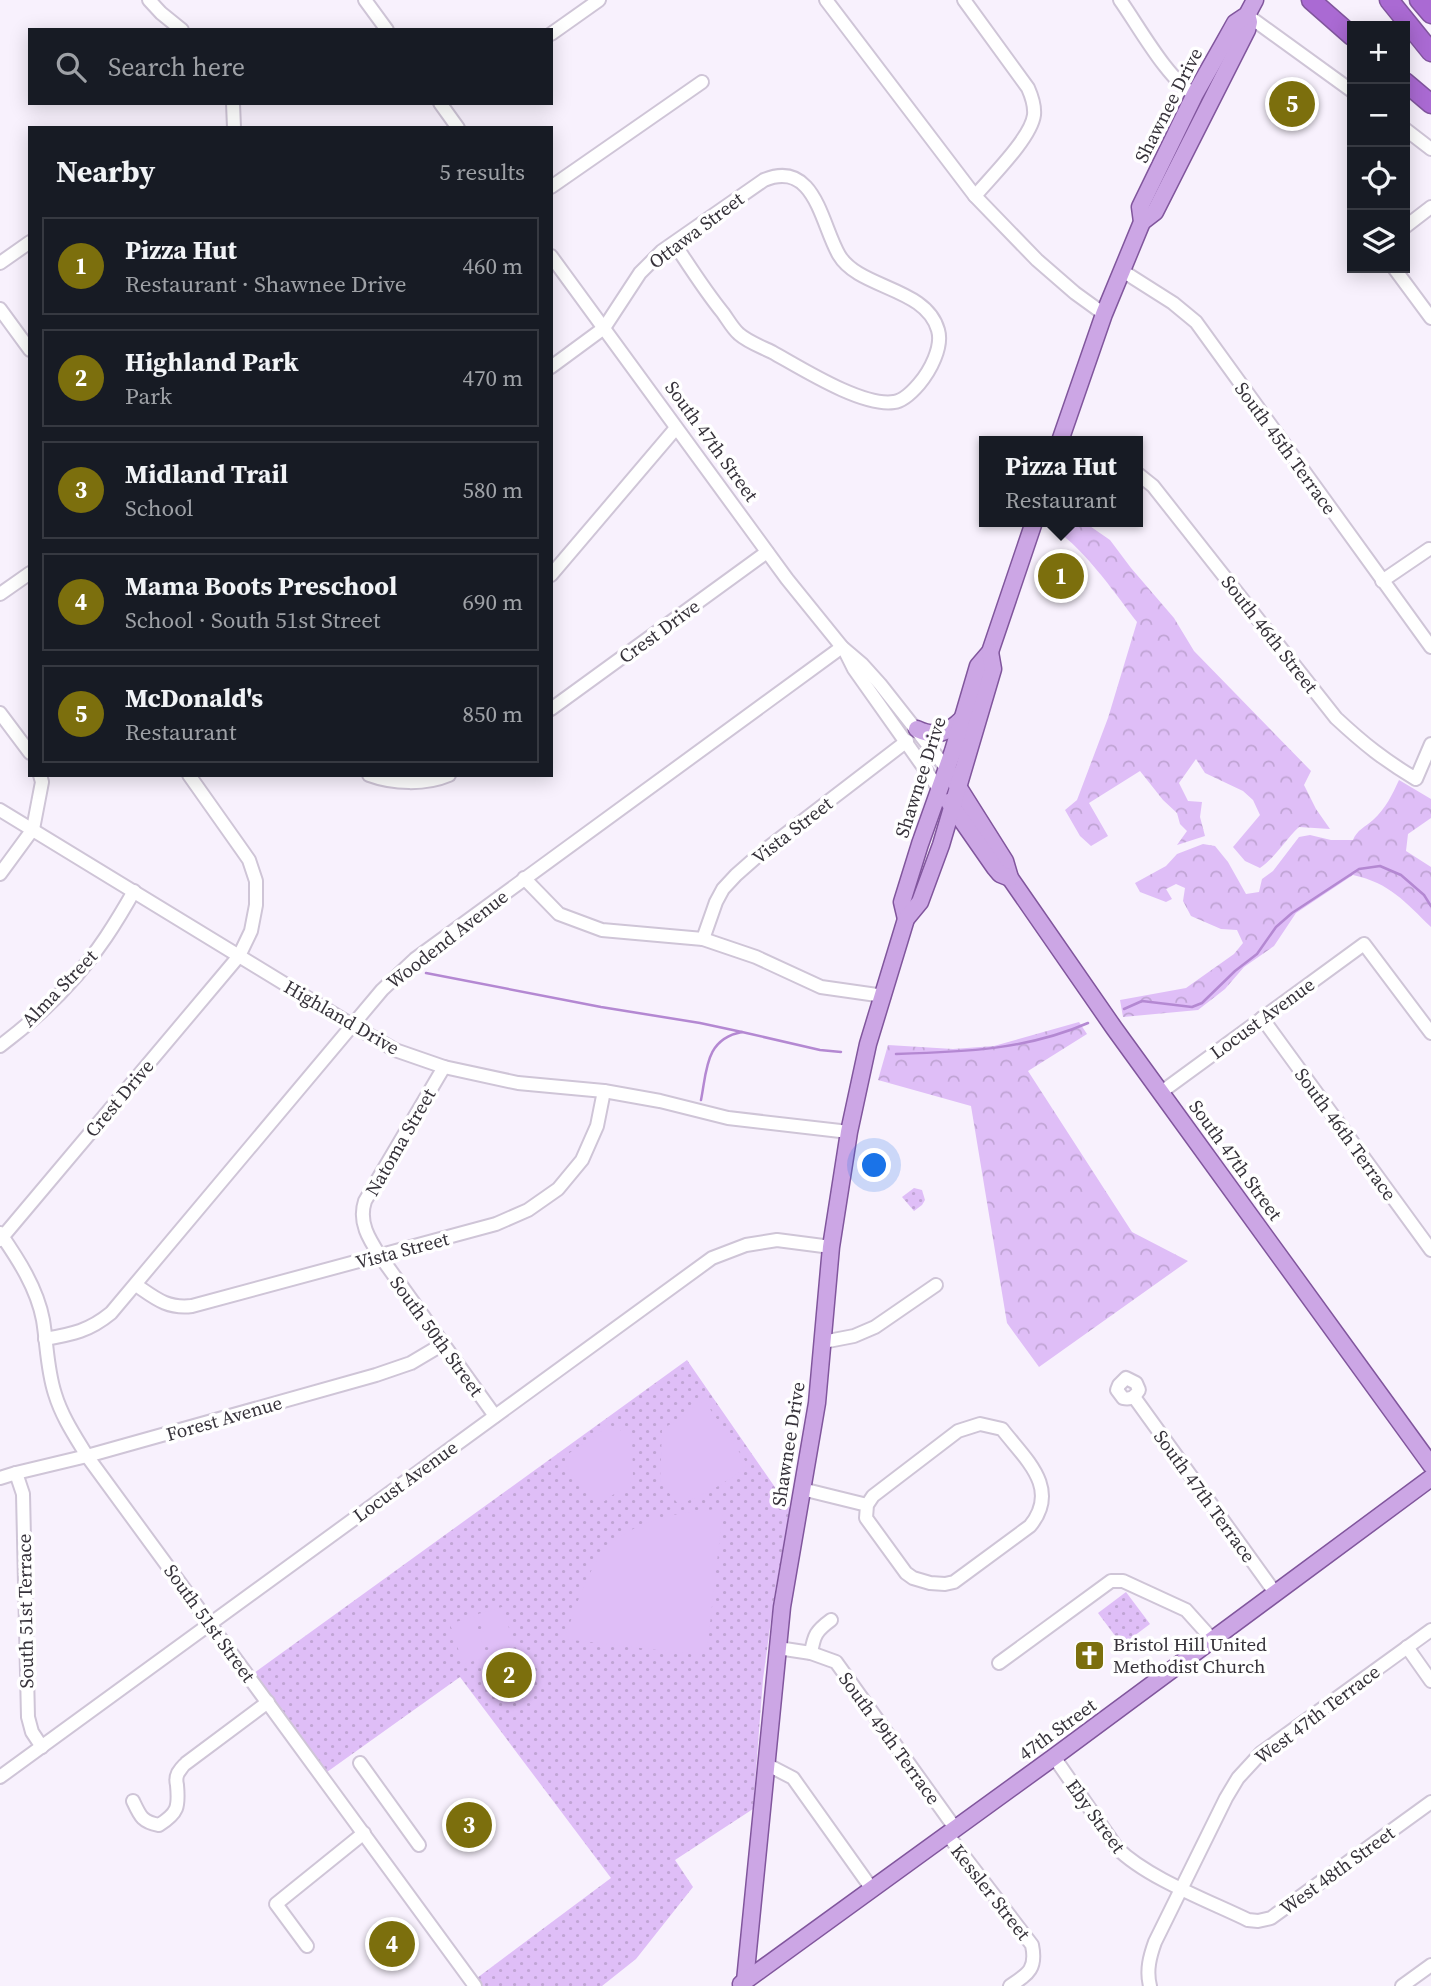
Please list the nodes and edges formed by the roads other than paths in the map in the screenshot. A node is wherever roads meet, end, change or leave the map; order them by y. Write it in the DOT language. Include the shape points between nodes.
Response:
graph roads {
  1 [pos="149,0"];
  2 [pos="365,0"];
  3 [pos="599,0"];
  4 [pos="826,0"];
  5 [pos="964,0"];
  6 [pos="1120,0"];
  7 [pos="1255,0"];
  8 [pos="1311,0"];
  9 [pos="1389,0"];
  10 [pos="1419,0"];
  11 [pos="1431,14"];
  12 [pos="1247,15"];
  13 [pos="380,27"];
  14 [pos="180,28"];
  15 [pos="1347,32"];
  16 [pos="553,33"];
  17 [pos="1431,52"];
  18 [pos="702,82"];
  19 [pos="1407,84"];
  20 [pos="1347,87"];
  21 [pos="1195,94"];
  22 [pos="1211,101"];
  23 [pos="1431,104"];
  24 [pos="233,105"];
  25 [pos="446,105"];
  26 [pos="234,126"];
  27 [pos="456,126"];
  28 [pos="1410,132"];
  29 [pos="1431,149"];
  30 [pos="1168,169"];
  31 [pos="553,186"];
  32 [pos="975,196"];
  33 [pos="1431,207"];
  34 [pos="1410,223"];
  35 [pos="28,243"];
  36 [pos="674,243"];
  37 [pos="553,259"];
  38 [pos="0,263"];
  39 [pos="1121,270"];
  40 [pos="1398,273"];
  41 [pos="0,309"];
  42 [pos="1104,314"];
  43 [pos="1431,318"];
  44 [pos="604,328"];
  45 [pos="28,347"];
  46 [pos="553,366"];
  47 [pos="676,428"];
  48 [pos="1066,436"];
  49 [pos="1143,478"];
  50 [pos="1032,527"];
  51 [pos="1429,549"];
  52 [pos="767,552"];
  53 [pos="553,573"];
  54 [pos="28,574"];
  55 [pos="1382,581"];
  56 [pos="0,594"];
  57 [pos="842,647"];
  58 [pos="1431,647"];
  59 [pos="990,652"];
  60 [pos="553,708"];
  61 [pos="0,713"];
  62 [pos="962,719"];
  63 [pos="912,735"];
  64 [pos="1431,744"];
  65 [pos="28,750"];
  66 [pos="947,769"];
  67 [pos="41,777"];
  68 [pos="189,777"];
  69 [pos="375,777"];
  70 [pos="445,777"];
  71 [pos="959,788"];
  72 [pos="939,789"];
  73 [pos="953,808"];
  74 [pos="0,810"];
  75 [pos="33,829"];
  76 [pos="977,840"];
  77 [pos="941,845"];
  78 [pos="0,874"];
  79 [pos="524,878"];
  80 [pos="1010,878"];
  81 [pos="134,891"];
  82 [pos="906,919"];
  83 [pos="703,939"];
  84 [pos="239,956"];
  85 [pos="884,996"];
  86 [pos="1262,1018"];
  87 [pos="352,1025"];
  88 [pos="1431,1033"];
  89 [pos="0,1045"];
  90 [pos="444,1067"];
  91 [pos="604,1091"];
  92 [pos="1160,1093"];
  93 [pos="849,1132"];
  94 [pos="1,1237"];
  95 [pos="831,1247"];
  96 [pos="1431,1250"];
  97 [pos="380,1256"];
  98 [pos="136,1285"];
  99 [pos="936,1285"];
  100 [pos="45,1339"];
  101 [pos="823,1342"];
  102 [pos="443,1344"];
  103 [pos="1134,1397"];
  104 [pos="495,1416"];
  105 [pos="87,1456"];
  106 [pos="1431,1465"];
  107 [pos="16,1472"];
  108 [pos="0,1478"];
  109 [pos="1431,1478"];
  110 [pos="802,1489"];
  111 [pos="867,1505"];
  112 [pos="1276,1594"];
  113 [pos="831,1620"];
  114 [pos="211,1623"];
  115 [pos="1431,1630"];
  116 [pos="1213,1640"];
  117 [pos="1407,1647"];
  118 [pos="778,1648"];
  119 [pos="811,1653"];
  120 [pos="999,1663"];
  121 [pos="1431,1681"];
  122 [pos="268,1702"];
  123 [pos="42,1746"];
  124 [pos="1054,1757"];
  125 [pos="360,1763"];
  126 [pos="768,1765"];
  127 [pos="0,1777"];
  128 [pos="133,1801"];
  129 [pos="1431,1802"];
  130 [pos="951,1831"];
  131 [pos="364,1833"];
  132 [pos="419,1845"];
  133 [pos="1182,1888"];
  134 [pos="872,1889"];
  135 [pos="750,1938"];
  136 [pos="307,1946"];
  137 [pos="776,1959"];
  138 [pos="1431,1965"];
  139 [pos="744,1985"];
  140 [pos="1012,1985"];
  141 [pos="475,1986"];
  142 [pos="1150,1986"];
  143 [pos="1402,1986"];
  1 -- 14 [label="street"];
  2 -- 13 [label="street"];
  3 -- 16 [label="street"];
  4 -- 32 [label="street"];
  5 -- 32 [label="street" via="1028,88 1035,111 1028,133"];
  6 -- 21 [label="street" via="1175,79"];
  7 -- 12 [label="main road, Shawnee Drive"];
  8 -- 15 [label="highway"];
  9 -- 17 [label="highway"];
  10 -- 11 [label="highway"];
  12 -- 20 [label="street"];
  12 -- 21 [label="main road, Shawnee Drive" via="1235,23"];
  12 -- 22 [label="main road, Shawnee Drive" via="1247,30"];
  18 -- 31 [label="street"];
  19 -- 23 [label="highway"];
  21 -- 22 [label="main road"];
  21 -- 30 [label="main road, Shawnee Drive"];
  22 -- 30 [label="main road, Shawnee Drive"];
  24 -- 26 [label="street"];
  25 -- 27 [label="street"];
  28 -- 29 [label="street"];
  30 -- 39 [label="main road, Shawnee Drive" via="1155,212 1142,222"];
  32 -- 42 [label="street" via="1037,260"];
  33 -- 34 [label="street"];
  35 -- 38 [label="street"];
  36 -- 36 [label="street, Ottawa Street" via="764,180 778,175 802,182 841,259 924,307 933,318 940,344 913,391 897,402 865,398 739,334"];
  36 -- 44 [label="street, Ottawa Street" via="640,273"];
  37 -- 44 [label="street, South 47th Street"];
  39 -- 42 [label="main road, Shawnee Drive"];
  39 -- 55 [label="street, South 45th Terrace" via="1196,322"];
  40 -- 43 [label="street"];
  41 -- 45 [label="street"];
  42 -- 48 [label="main road, Shawnee Drive"];
  44 -- 46 [label="street, Ottawa Street"];
  44 -- 47 [label="street, South 47th Street"];
  47 -- 52 [label="street, South 47th Street"];
  47 -- 53 [label="street"];
  49 -- 64 [label="street, South 46th Street" via="1336,718 1374,753 1416,779"];
  50 -- 59 [label="main road, Shawnee Drive"];
  51 -- 55 [label="street"];
  52 -- 57 [label="street, South 47th Street"];
  52 -- 60 [label="street, Crest Drive"];
  54 -- 56 [label="street"];
  55 -- 58 [label="street, South 45th Terrace"];
  57 -- 63 [label="street, South 47th Street" via="880,684"];
  57 -- 79 [label="street, Woodend Avenue"];
  59 -- 62 [label="main road, Shawnee Drive" via="978,666"];
  59 -- 71 [label="main road, Shawnee Drive" via="993,669"];
  61 -- 65 [label="street"];
  62 -- 63 [label="main road" via="941,734"];
  62 -- 66 [label="main road, Shawnee Drive"];
  63 -- 66 [label="street, South 47th Street"];
  63 -- 72 [label="street, South 47th Street"];
  63 -- 83 [label="street, Vista Street" via="736,875 716,902"];
  66 -- 71 [label="main road, South 47th Street"];
  66 -- 72 [label="main road, Shawnee Drive"];
  67 -- 75 [label="street"];
  68 -- 84 [label="street, Crest Drive" via="249,860 256,881 251,931"];
  69 -- 70 [label="street" via="408,782"];
  71 -- 73 [label="main road, Shawnee Drive"];
  71 -- 80 [label="main road, South 47th Street" via="1005,861"];
  72 -- 73 [label="main road, South 47th Street"];
  72 -- 82 [label="main road, Shawnee Drive" via="902,902"];
  73 -- 76 [label="main road, South 47th Street"];
  73 -- 77 [label="main road, Shawnee Drive"];
  74 -- 75 [label="street, Highland Drive"];
  75 -- 78 [label="street"];
  75 -- 81 [label="street, Highland Drive"];
  76 -- 77 [label="main road" via="964,835"];
  76 -- 80 [label="main road, South 47th Street" via="1000,874"];
  77 -- 82 [label="main road, Shawnee Drive" via="920,902"];
  79 -- 83 [label="street" via="559,914 602,930"];
  79 -- 87 [label="street, Woodend Avenue" via="415,959"];
  80 -- 92 [label="main road, South 47th Street"];
  81 -- 84 [label="street, Highland Drive"];
  81 -- 89 [label="street, Alma Street" via="77,975"];
  82 -- 85 [label="main road, Shawnee Drive"];
  83 -- 85 [label="street" via="821,987"];
  84 -- 87 [label="street, Highland Drive"];
  84 -- 94 [label="street, Crest Drive"];
  85 -- 93 [label="main road, Shawnee Drive" via="868,1044"];
  86 -- 88 [label="street, Locust Avenue" via="1364,944"];
  86 -- 92 [label="street, Locust Avenue"];
  86 -- 96 [label="street, South 46th Terrace"];
  87 -- 90 [label="street, Highland Drive" via="395,1050"];
  87 -- 98 [label="street, Woodend Avenue"];
  90 -- 91 [label="street, Highland Drive" via="518,1083"];
  90 -- 97 [label="street, Natoma Street" via="365,1201 363,1220"];
  91 -- 93 [label="street, Highland Drive" via="728,1118"];
  91 -- 97 [label="street, Vista Street" via="597,1126 582,1160 558,1189 528,1210 496,1224"];
  92 -- 106 [label="main road, South 47th Street"];
  93 -- 95 [label="main road, Shawnee Drive"];
  94 -- 100 [label="street, South 51st Street" via="36,1296"];
  95 -- 101 [label="main road, Shawnee Drive"];
  95 -- 104 [label="street, Locust Avenue" via="776,1240 712,1258"];
  97 -- 98 [label="street, Vista Street" via="179,1308"];
  97 -- 102 [label="street, South 50th Street"];
  98 -- 100 [label="street, Woodend Avenue" via="95,1326"];
  99 -- 101 [label="street" via="875,1327"];
  100 -- 105 [label="street, South 51st Street" via="60,1408"];
  101 -- 110 [label="main road, Shawnee Drive"];
  102 -- 104 [label="street, South 50th Street"];
  102 -- 105 [label="street, Forest Avenue" via="411,1363 376,1375"];
  103 -- 112 [label="street, South 47th Terrace"];
  104 -- 114 [label="street, Locust Avenue"];
  105 -- 107 [label="street, Forest Avenue"];
  105 -- 114 [label="street, South 51st Street"];
  107 -- 108 [label="street, Forest Avenue"];
  107 -- 123 [label="street, South 51st Terrace" via="23,1494 28,1717"];
  109 -- 112 [label="main road, 47th Street"];
  110 -- 111 [label="street"];
  110 -- 118 [label="main road, Shawnee Drive"];
  111 -- 111 [label="street" via="958,1431 980,1424 1002,1429 1041,1483 1042,1507 1030,1526 945,1584 920,1581 906,1573 866,1518"];
  112 -- 116 [label="main road, 47th Street"];
  113 -- 119 [label="street" via="818,1630"];
  114 -- 122 [label="street, South 51st Street"];
  114 -- 123 [label="street, Locust Avenue"];
  115 -- 117 [label="street, West 47th Terrace"];
  116 -- 120 [label="street" via="1186,1611 1123,1581 1111,1581"];
  116 -- 124 [label="main road, 47th Street"];
  117 -- 121 [label="street"];
  117 -- 133 [label="street, West 47th Terrace" via="1250,1764 1226,1798"];
  118 -- 119 [label="street, South 49th Terrace"];
  118 -- 126 [label="main road, Shawnee Drive"];
  119 -- 130 [label="street, South 49th Terrace" via="835,1662"];
  122 -- 128 [label="street" via="185,1764 176,1781 179,1802 170,1818 159,1825 148,1823"];
  122 -- 131 [label="street, South 51st Street"];
  123 -- 127 [label="street, Locust Avenue"];
  124 -- 130 [label="main road, 47th Street"];
  124 -- 133 [label="street, Eby Street" via="1117,1848"];
  125 -- 132 [label="street"];
  126 -- 134 [label="street" via="793,1778"];
  126 -- 135 [label="main road, Shawnee Drive"];
  129 -- 133 [label="street, West 48th Street" via="1271,1918 1248,1920"];
  130 -- 134 [label="main road, 47th Street"];
  130 -- 140 [label="street, Kessler Street" via="1032,1945 1031,1969"];
  131 -- 136 [label="street" via="276,1904"];
  131 -- 141 [label="street, South 51st Street"];
  133 -- 142 [label="street" via="1149,1957"];
  134 -- 137 [label="main road, 47th Street"];
  135 -- 137 [label="main road" via="765,1958"];
  135 -- 139 [label="main road, Shawnee Drive"];
  137 -- 139 [label="main road, 47th Street"];
  138 -- 143 [label="street"];
}
